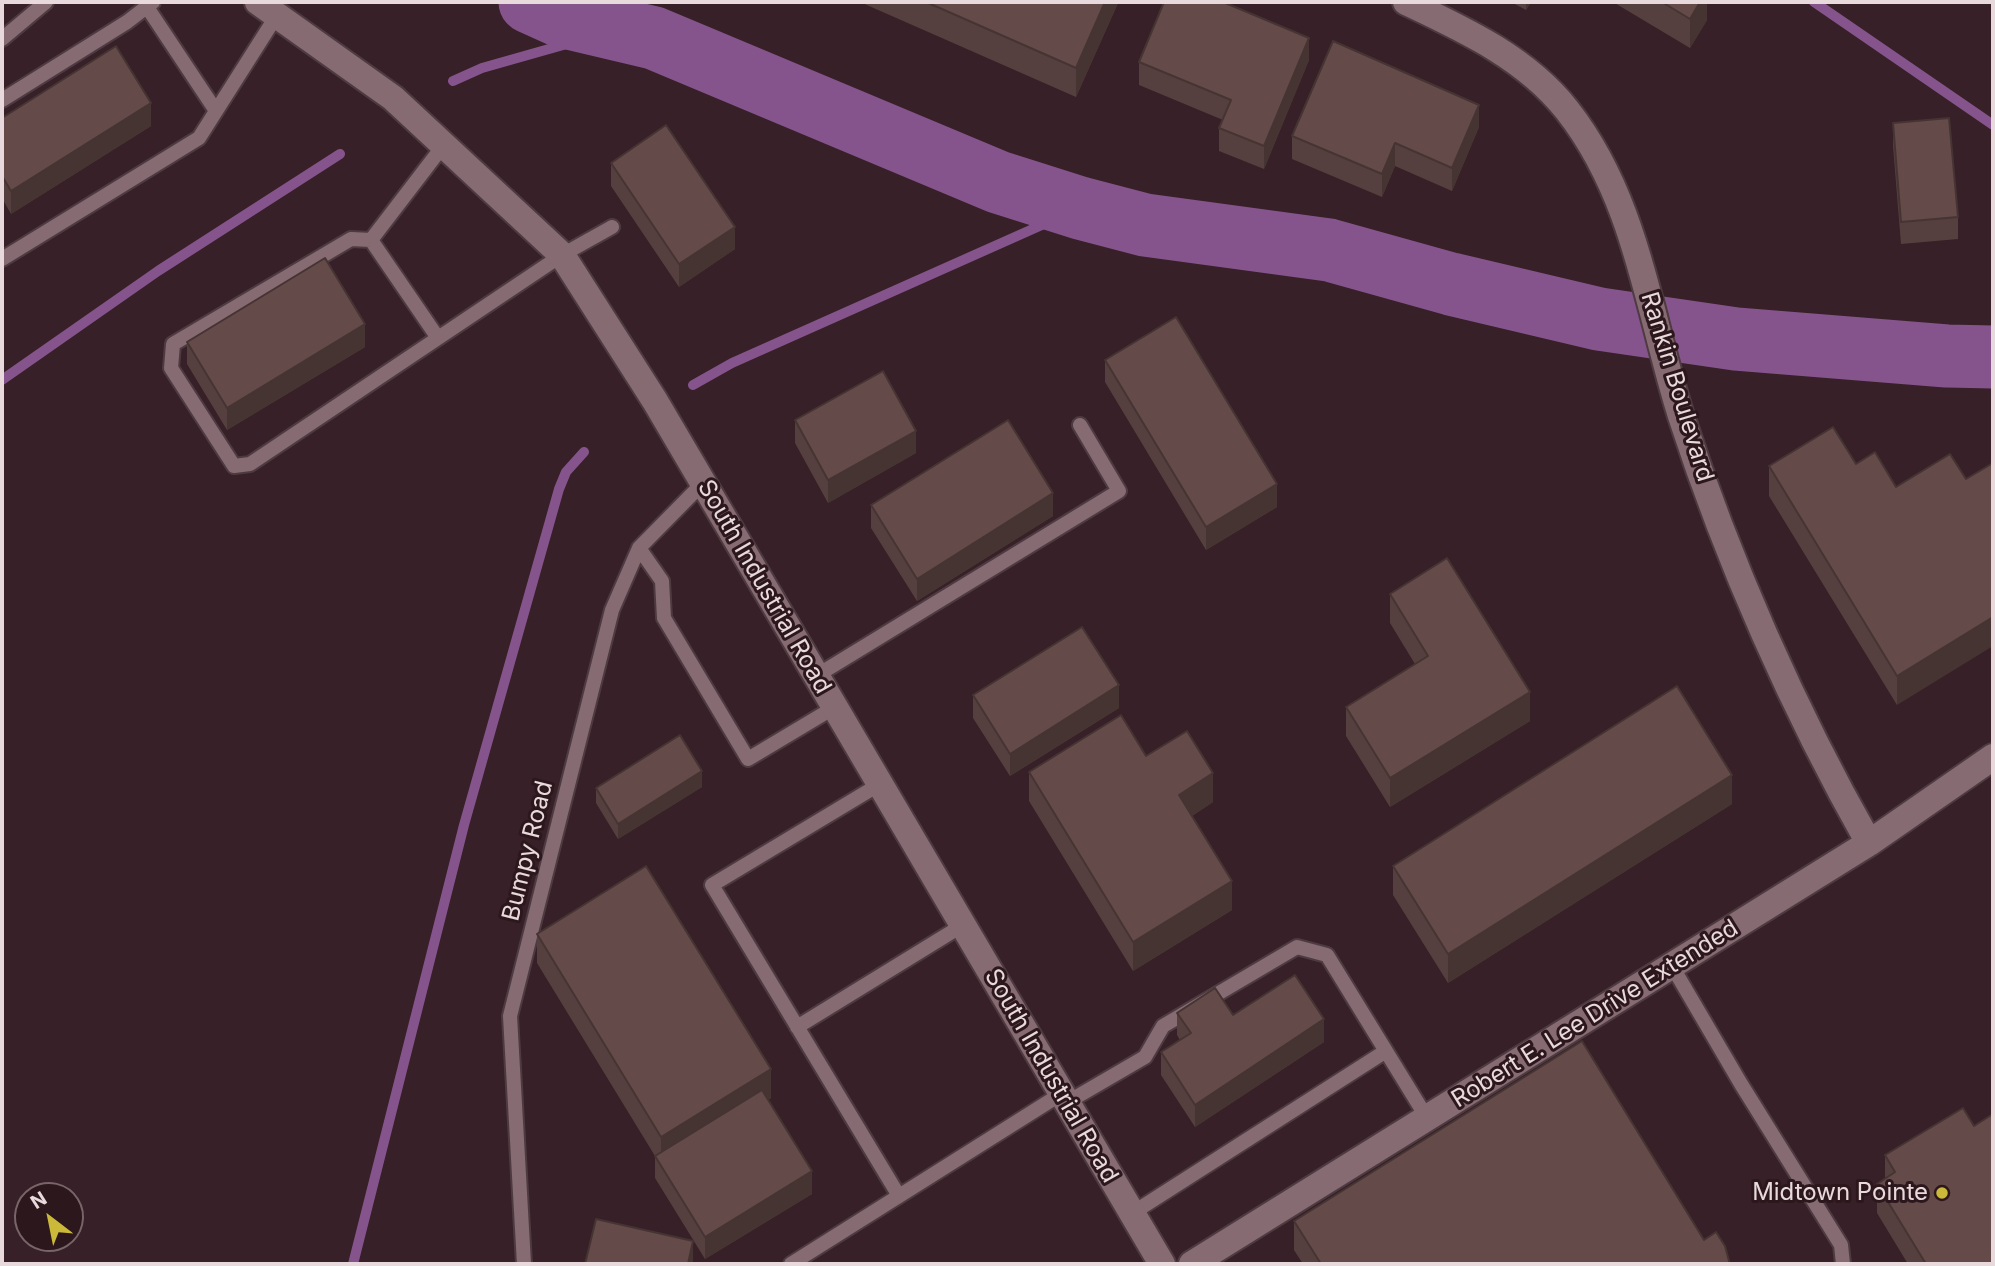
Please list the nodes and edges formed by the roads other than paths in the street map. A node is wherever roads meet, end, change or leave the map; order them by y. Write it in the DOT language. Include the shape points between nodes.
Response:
graph roads {
  1 [pos="46,2"];
  2 [pos="1406,2"];
  3 [pos="150,4"];
  4 [pos="267,8"];
  5 [pos="2,39"];
  6 [pos="2,100"];
  7 [pos="216,111"];
  8 [pos="443,146"];
  9 [pos="611,226"];
  10 [pos="370,240"];
  11 [pos="562,255"];
  12 [pos="2,259"];
  13 [pos="438,338"];
  14 [pos="1080,425"];
  15 [pos="703,483"];
  16 [pos="639,548"];
  17 [pos="816,676"];
  18 [pos="835,707"];
  19 [pos="1993,757"];
  20 [pos="880,785"];
  21 [pos="1869,843"];
  22 [pos="962,925"];
  23 [pos="1672,966"];
  24 [pos="797,1027"];
  25 [pos="1385,1051"];
  26 [pos="1064,1099"];
  27 [pos="1427,1118"];
  28 [pos="899,1196"];
  29 [pos="1131,1214"];
  30 [pos="524,1264"];
  31 [pos="791,1264"];
  32 [pos="1161,1264"];
  33 [pos="1192,1264"];
  34 [pos="1843,1264"];
  1 -- 5 [label="lane"];
  2 -- 21 [label="street, Rankin Boulevard" via="1490,44 1545,84 1597,155 1639,257 1703,478 1760,620 1823,757"];
  3 -- 6 [label="lane"];
  3 -- 7 [label="lane"];
  4 -- 7 [label="lane"];
  4 -- 8 [label="street, South Industrial Road" via="393,99"];
  7 -- 12 [label="lane" via="199,138"];
  8 -- 10 [label="lane"];
  8 -- 11 [label="street, South Industrial Road"];
  9 -- 11 [label="lane"];
  10 -- 13 [label="lane"];
  10 -- 13 [label="lane" via="351,239 173,344 172,368 234,466 250,464"];
  11 -- 13 [label="lane"];
  11 -- 15 [label="street, South Industrial Road"];
  14 -- 17 [label="lane" via="1119,491"];
  15 -- 16 [label="lane, Bumpy Road"];
  15 -- 17 [label="street, South Industrial Road"];
  16 -- 18 [label="lane" via="662,581 664,618 748,759"];
  16 -- 30 [label="lane, Bumpy Road" via="612,610 510,1016"];
  17 -- 18 [label="street, South Industrial Road"];
  18 -- 20 [label="street, South Industrial Road"];
  19 -- 21 [label="street, Robert E. Lee Drive Extended"];
  20 -- 22 [label="street, South Industrial Road"];
  20 -- 24 [label="lane" via="712,885"];
  21 -- 23 [label="street, Robert E. Lee Drive Extended"];
  22 -- 24 [label="lane"];
  22 -- 26 [label="street, South Industrial Road"];
  23 -- 27 [label="street, Robert E. Lee Drive Extended"];
  23 -- 34 [label="lane" via="1842,1245"];
  24 -- 28 [label="lane"];
  25 -- 26 [label="lane" via="1327,955 1297,947 1163,1026 1145,1057"];
  25 -- 27 [label="lane"];
  25 -- 29 [label="lane"];
  26 -- 28 [label="lane"];
  26 -- 29 [label="street, South Industrial Road"];
  27 -- 33 [label="street, Robert E. Lee Drive Extended"];
  28 -- 31 [label="lane"];
  29 -- 32 [label="street, South Industrial Road"];
}
